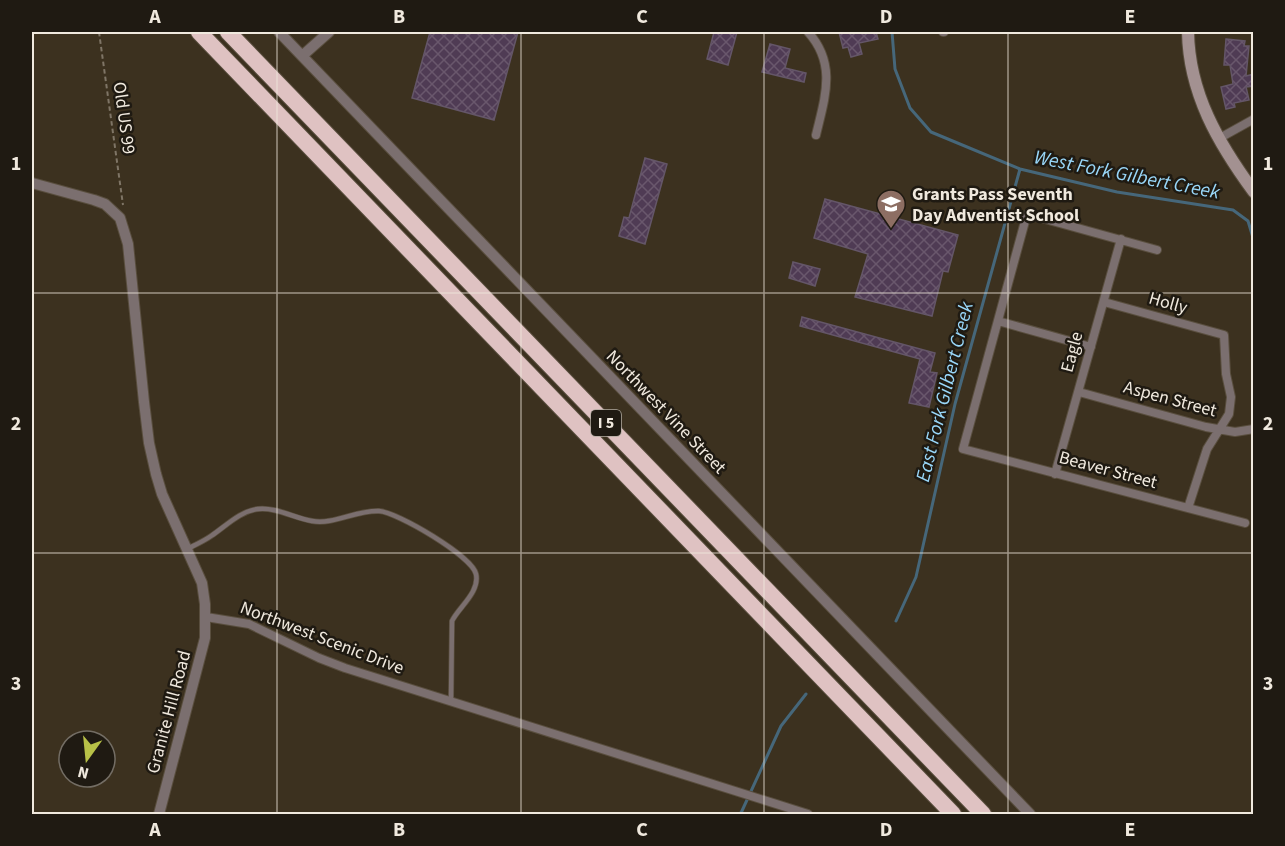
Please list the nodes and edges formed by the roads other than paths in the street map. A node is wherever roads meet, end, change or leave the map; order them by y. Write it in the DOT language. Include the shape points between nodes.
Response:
graph roads {
  1 [pos="200,32"];
  2 [pos="228,32"];
  3 [pos="279,32"];
  4 [pos="329,32"];
  5 [pos="808,32"];
  6 [pos="1188,32"];
  7 [pos="302,56"];
  8 [pos="1254,119"];
  9 [pos="816,135"];
  10 [pos="1218,139"];
  11 [pos="32,183"];
  12 [pos="1254,192"];
  13 [pos="1121,239"];
  14 [pos="1157,250"];
  15 [pos="1104,302"];
  16 [pos="998,321"];
  17 [pos="1091,347"];
  18 [pos="1079,392"];
  19 [pos="1254,429"];
  20 [pos="1220,430"];
  21 [pos="1055,474"];
  22 [pos="1188,508"];
  23 [pos="1245,523"];
  24 [pos="187,549"];
  25 [pos="206,617"];
  26 [pos="451,702"];
  27 [pos="159,814"];
  28 [pos="808,814"];
  29 [pos="953,814"];
  30 [pos="983,814"];
  31 [pos="1030,814"];
  1 -- 29 [label="highway, I 5"];
  2 -- 30 [label="highway, I 5"];
  3 -- 7 [label="street, Northwest Vine Street"];
  4 -- 7 [label="street"];
  5 -- 9 [label="street" via="826,64 825,96"];
  6 -- 10 [label="main road" via="1195,86"];
  7 -- 31 [label="street, Northwest Vine Street"];
  8 -- 10 [label="street"];
  10 -- 12 [label="main road"];
  11 -- 24 [label="street" via="105,204 120,218 128,244 149,443 162,494"];
  13 -- 14 [label="street"];
  13 -- 15 [label="street, Eagle"];
  13 -- 16 [label="street" via="1027,214"];
  15 -- 17 [label="street, Eagle"];
  15 -- 20 [label="street, Holly" via="1224,335 1230,407"];
  16 -- 17 [label="street"];
  16 -- 21 [label="street, Beaver Street" via="963,449"];
  17 -- 18 [label="street, Eagle"];
  18 -- 20 [label="street, Aspen Street"];
  18 -- 21 [label="street, Eagle"];
  19 -- 20 [label="street, Aspen Street"];
  20 -- 22 [label="street" via="1207,449"];
  21 -- 22 [label="street, Beaver Street"];
  22 -- 23 [label="street, Beaver Street"];
  24 -- 25 [label="street" via="202,583"];
  24 -- 26 [label="lane" via="257,509 313,521 386,512 416,527 453,550 476,572 470,595 452,621"];
  25 -- 26 [label="street, Northwest Scenic Drive" via="249,624 337,665"];
  25 -- 27 [label="street, Granite Hill Road" via="202,650"];
  26 -- 28 [label="street, Northwest Scenic Drive"];
}
